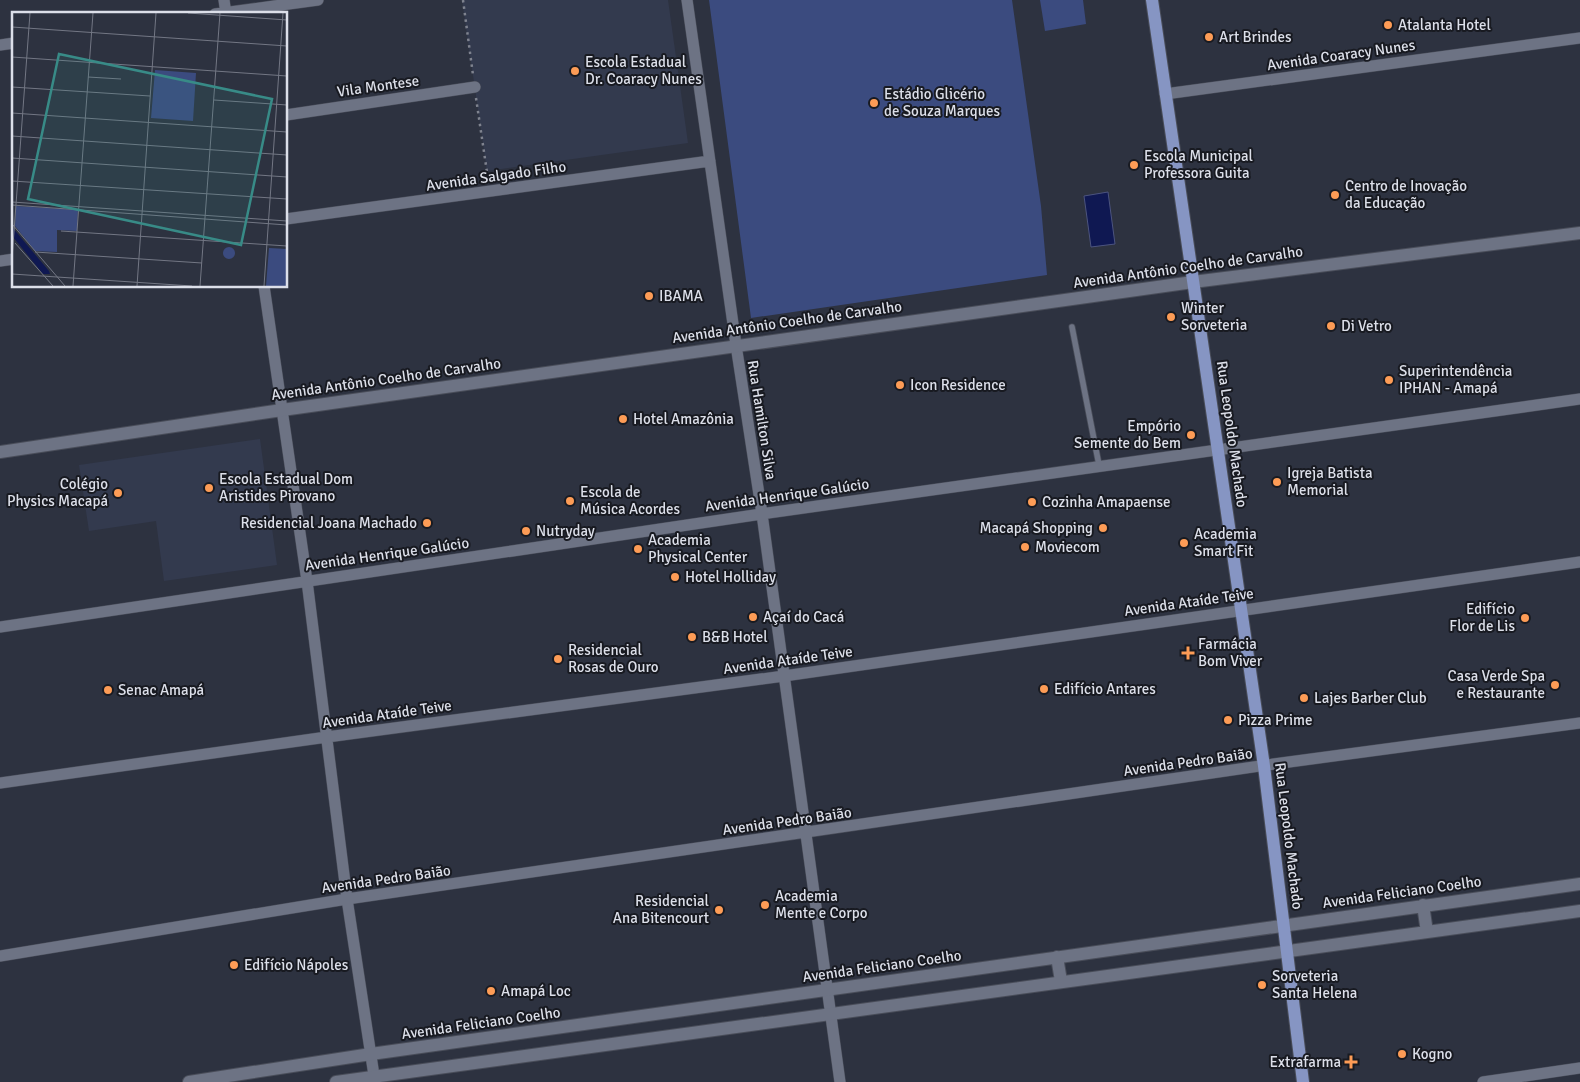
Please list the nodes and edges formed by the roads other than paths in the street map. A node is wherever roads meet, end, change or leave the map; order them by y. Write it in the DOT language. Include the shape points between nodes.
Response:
graph roads {
  1 [pos="318,0"];
  2 [pos="687,0"];
  3 [pos="1152,0"];
  4 [pos="229,12"];
  5 [pos="1580,38"];
  6 [pos="475,87"];
  7 [pos="1165,94"];
  8 [pos="288,115"];
  9 [pos="710,162"];
  10 [pos="288,219"];
  11 [pos="1580,233"];
  12 [pos="1193,282"];
  13 [pos="264,288"];
  14 [pos="1072,327"];
  15 [pos="736,345"];
  16 [pos="1580,399"];
  17 [pos="282,410"];
  18 [pos="1218,449"];
  19 [pos="0,452"];
  20 [pos="1099,466"];
  21 [pos="762,514"];
  22 [pos="1580,562"];
  23 [pos="306,581"];
  24 [pos="1241,610"];
  25 [pos="0,627"];
  26 [pos="784,676"];
  27 [pos="1580,723"];
  28 [pos="327,737"];
  29 [pos="1264,766"];
  30 [pos="0,783"];
  31 [pos="805,834"];
  32 [pos="1580,884"];
  33 [pos="347,899"];
  34 [pos="1423,905"];
  35 [pos="1580,911"];
  36 [pos="1284,925"];
  37 [pos="1427,932"];
  38 [pos="1287,951"];
  39 [pos="0,956"];
  40 [pos="1057,957"];
  41 [pos="1061,982"];
  42 [pos="827,990"];
  43 [pos="831,1012"];
  44 [pos="609,1022"];
  45 [pos="612,1044"];
  46 [pos="372,1054"];
  47 [pos="1580,1068"];
  48 [pos="245,1078"];
  49 [pos="375,1079"];
  50 [pos="189,1082"];
  51 [pos="336,1082"];
  52 [pos="840,1082"];
  53 [pos="1303,1082"];
  54 [pos="1483,1082"];
  1 -- 4 [label="street"];
  2 -- 9 [label="street, Rua Hamilton Silva"];
  3 -- 7 [label="main road, Rua Leopoldo Machado"];
  5 -- 7 [label="street, Avenida Coaracy Nunes"];
  6 -- 8 [label="street, Vila Montese"];
  7 -- 12 [label="main road, Rua Leopoldo Machado"];
  9 -- 10 [label="street, Avenida Salgado Filho"];
  9 -- 15 [label="street, Rua Hamilton Silva"];
  11 -- 12 [label="street, Avenida Antônio Coelho de Carvalho"];
  12 -- 15 [label="street, Avenida Antônio Coelho de Carvalho"];
  12 -- 18 [label="main road, Rua Leopoldo Machado"];
  13 -- 17 [label="street"];
  14 -- 20 [label="lane"];
  15 -- 17 [label="street, Avenida Antônio Coelho de Carvalho"];
  15 -- 21 [label="street, Rua Hamilton Silva"];
  16 -- 18 [label="street, Avenida Henrique Galúcio"];
  17 -- 19 [label="street, Avenida Antônio Coelho de Carvalho"];
  17 -- 23 [label="street"];
  18 -- 20 [label="street, Avenida Henrique Galúcio"];
  18 -- 24 [label="main road, Rua Leopoldo Machado"];
  20 -- 21 [label="street, Avenida Henrique Galúcio"];
  21 -- 23 [label="street, Avenida Henrique Galúcio"];
  21 -- 26 [label="street, Rua Hamilton Silva"];
  22 -- 24 [label="street, Avenida Ataíde Teive"];
  23 -- 25 [label="street, Avenida Henrique Galúcio"];
  23 -- 28 [label="street"];
  24 -- 26 [label="street, Avenida Ataíde Teive"];
  24 -- 29 [label="main road, Rua Leopoldo Machado"];
  26 -- 28 [label="street, Avenida Ataíde Teive"];
  26 -- 31 [label="street, Rua Hamilton Silva"];
  27 -- 29 [label="street, Avenida Pedro Baião"];
  28 -- 30 [label="street, Avenida Ataíde Teive"];
  28 -- 33 [label="street"];
  29 -- 31 [label="street, Avenida Pedro Baião"];
  29 -- 36 [label="main road, Rua Leopoldo Machado"];
  31 -- 33 [label="street, Avenida Pedro Baião"];
  31 -- 42 [label="street, Rua Hamilton Silva"];
  32 -- 34 [label="street, Avenida Feliciano Coelho"];
  33 -- 39 [label="street, Avenida Pedro Baião"];
  33 -- 46 [label="street"];
  34 -- 36 [label="street, Avenida Feliciano Coelho"];
  34 -- 37 [label="street"];
  35 -- 37 [label="street"];
  36 -- 38 [label="main road, Rua Leopoldo Machado"];
  36 -- 40 [label="street, Avenida Feliciano Coelho"];
  37 -- 38 [label="street"];
  38 -- 41 [label="street"];
  38 -- 53 [label="main road, Rua Leopoldo Machado"];
  40 -- 41 [label="street"];
  40 -- 42 [label="street, Avenida Feliciano Coelho"];
  41 -- 43 [label="street"];
  42 -- 43 [label="street, Rua Hamilton Silva"];
  42 -- 44 [label="street, Avenida Feliciano Coelho"];
  43 -- 45 [label="street"];
  43 -- 52 [label="street, Rua Hamilton Silva"];
  44 -- 45 [label="street"];
  44 -- 46 [label="street, Avenida Feliciano Coelho"];
  45 -- 49 [label="street"];
  46 -- 48 [label="street, Avenida Feliciano Coelho"];
  46 -- 49 [label="street"];
  47 -- 54 [label="street"];
  48 -- 50 [label="street, Avenida Feliciano Coelho"];
  49 -- 51 [label="street"];
}
